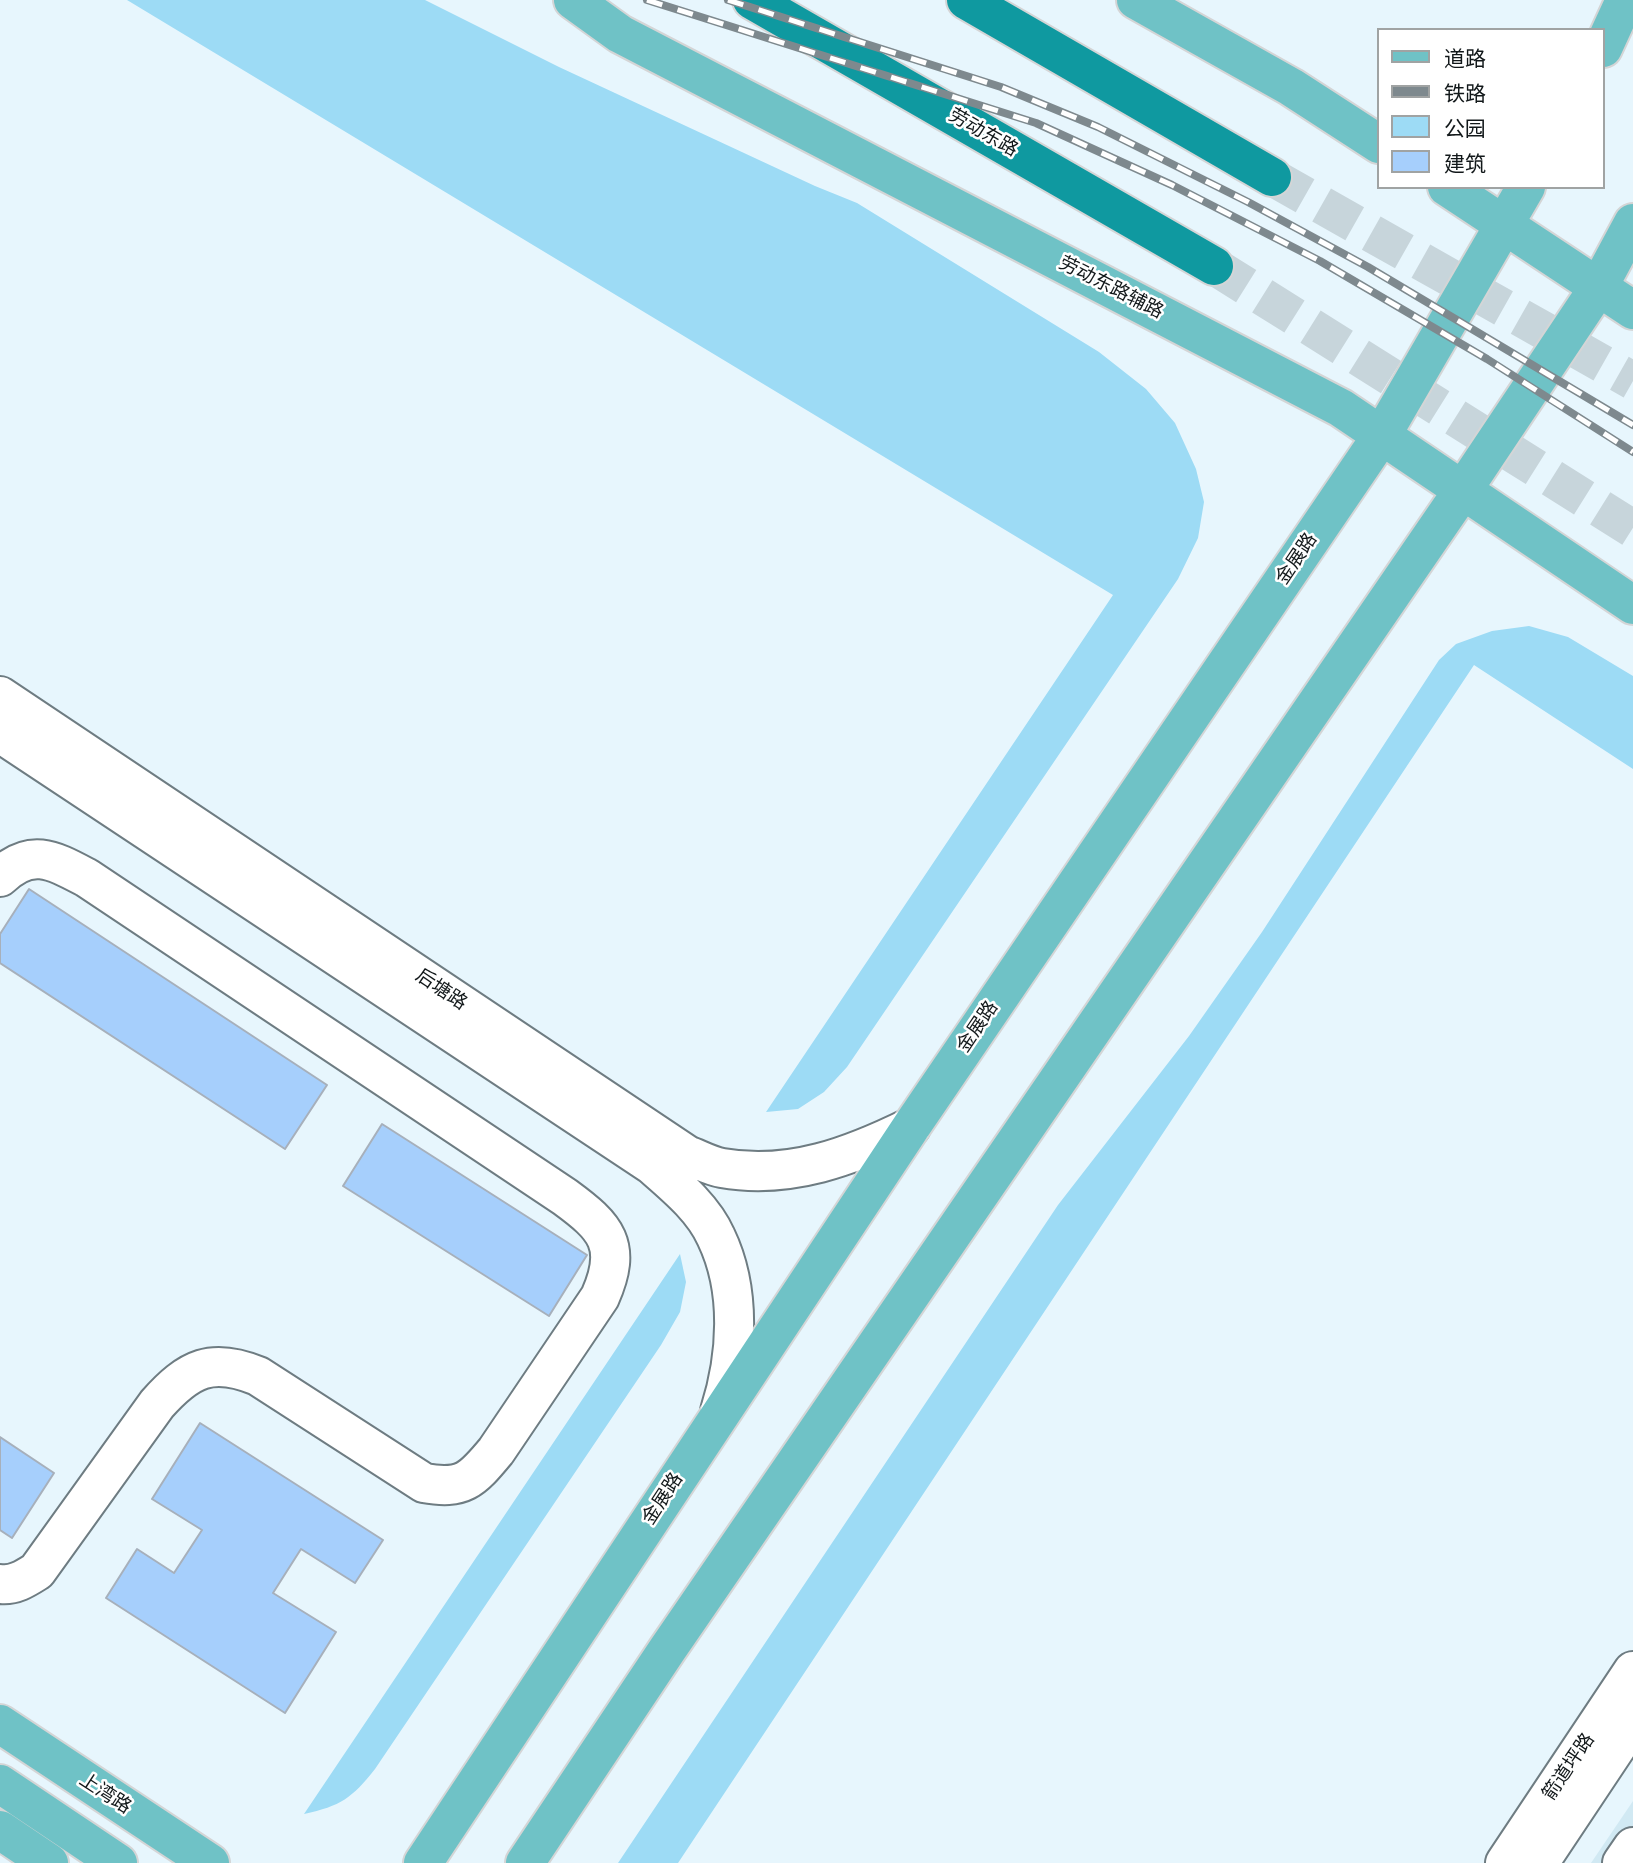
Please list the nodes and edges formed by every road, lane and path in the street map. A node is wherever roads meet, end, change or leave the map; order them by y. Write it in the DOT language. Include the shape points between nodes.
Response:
graph roads {
  1 [pos="573,0"];
  2 [pos="752,0"];
  3 [pos="966,0"];
  4 [pos="1136,0"];
  5 [pos="1625,0"];
  6 [pos="1605,44"];
  7 [pos="1378,143"];
  8 [pos="1272,177"];
  9 [pos="1450,189"];
  10 [pos="1524,189"];
  11 [pos="1633,223"];
  12 [pos="1505,225"];
  13 [pos="1214,266"];
  14 [pos="1598,288"];
  15 [pos="1633,310"];
  16 [pos="1381,435"];
  17 [pos="1463,490"];
  18 [pos="1633,605"];
  19 [pos="5,723"];
  20 [pos="0,877"];
  21 [pos="911,1127"];
  22 [pos="720,1412"];
  23 [pos="0,1584"];
  24 [pos="1633,1671"];
  25 [pos="1633,1722"];
  26 [pos="0,1724"];
  27 [pos="0,1784"];
  28 [pos="0,1830"];
  29 [pos="1633,1847"];
  30 [pos="49,1863"];
  31 [pos="118,1863"];
  32 [pos="210,1863"];
  33 [pos="423,1863"];
  34 [pos="525,1863"];
  35 [pos="1505,1863"];
  36 [pos="1539,1863"];
  37 [pos="1622,1863"];
  1 -- 16 [label="main road, 劳动东路辅路" via="620,34 1342,408"];
  2 -- 13 [label="highway, 劳动东路"];
  3 -- 8 [label="highway"];
  4 -- 7 [label="main road" via="1292,87"];
  5 -- 6 [label="main road"];
  9 -- 12 [label="main road"];
  10 -- 12 [label="main road, 金展路"];
  11 -- 14 [label="main road"];
  12 -- 14 [label="main road"];
  12 -- 16 [label="main road, 金展路"];
  14 -- 15 [label="main road"];
  14 -- 17 [label="main road"];
  16 -- 17 [label="main road, 劳动东路辅路"];
  16 -- 21 [label="main road, 金展路"];
  17 -- 18 [label="main road, 劳动东路辅路"];
  17 -- 34 [label="main road"];
  19 -- 21 [label="street, 后塘路" via="687,1155 719,1168 792,1169 833,1161"];
  19 -- 22 [label="street, 后塘路" via="652,1165 676,1186 716,1237 731,1293 733,1358"];
  20 -- 23 [label="street" via="18,862 38,858 87,878 565,1196 605,1233 611,1256 600,1297 496,1451 463,1483 445,1487 424,1483 258,1376 234,1367 214,1367 192,1372 174,1384 37,1571 24,1580"];
  21 -- 22 [label="main road, 金展路"];
  22 -- 33 [label="main road, 金展路"];
  24 -- 35 [label="street, 箭道坪路"];
  25 -- 36 [label="street, 箭道坪路"];
  26 -- 32 [label="main road, 上湾路"];
  27 -- 31 [label="main road"];
  28 -- 30 [label="main road"];
  29 -- 37 [label="street"];
}
